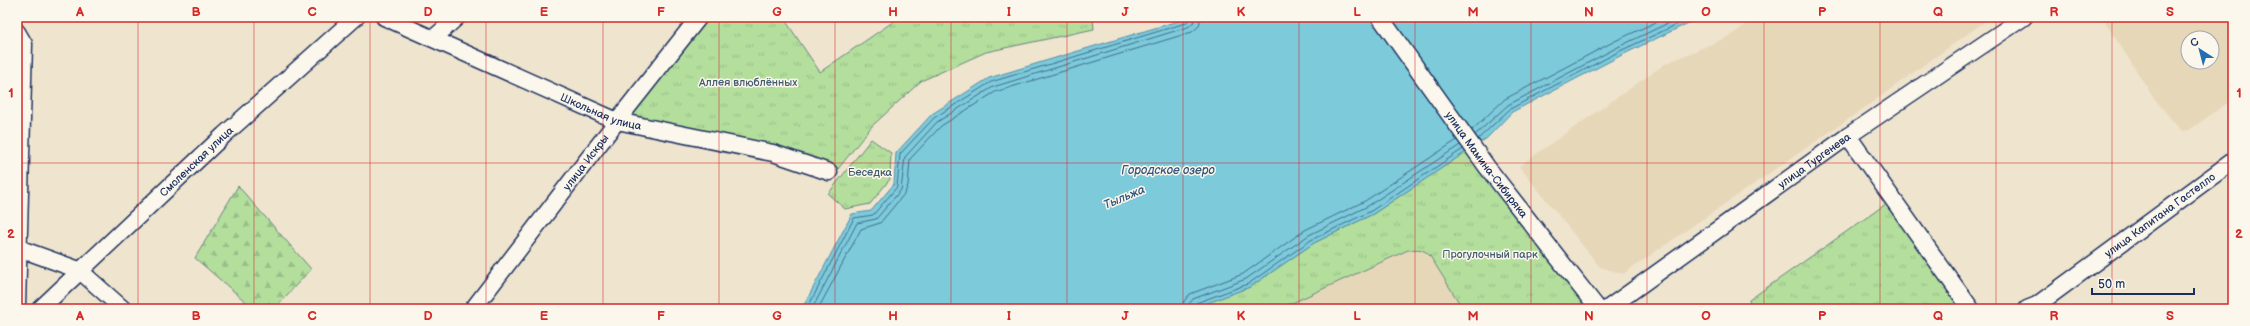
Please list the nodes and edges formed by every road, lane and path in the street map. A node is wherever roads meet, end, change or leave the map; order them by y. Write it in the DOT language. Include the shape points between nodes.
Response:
graph roads {
  1 [pos="356,17"];
  2 [pos="384,17"];
  3 [pos="456,17"];
  4 [pos="699,17"];
  5 [pos="1380,17"];
  6 [pos="2024,17"];
  7 [pos="17,32"];
  8 [pos="434,38"];
  9 [pos="617,121"];
  10 [pos="1848,136"];
  11 [pos="2233,161"];
  12 [pos="829,172"];
  13 [pos="18,248"];
  14 [pos="79,270"];
  15 [pos="17,304"];
  16 [pos="2037,308"];
  17 [pos="40,309"];
  18 [pos="123,309"];
  19 [pos="473,309"];
  20 [pos="1598,309"];
  21 [pos="1607,309"];
  22 [pos="1971,309"];
  1 -- 14 [label="street, Смоленская улица"];
  2 -- 8 [label="street, Школьная улица"];
  3 -- 8 [label="street"];
  4 -- 9 [label="street, улица Искры"];
  5 -- 20 [label="street, улица Мамина-Сибиряка" via="1488,167"];
  6 -- 10 [label="street, улица Тургенева"];
  7 -- 13 [label="street" via="24,44"];
  8 -- 9 [label="street, Школьная улица"];
  9 -- 12 [label="street, Школьная улица" via="773,153"];
  9 -- 19 [label="street, улица Искры"];
  10 -- 21 [label="street, улица Тургенева"];
  10 -- 22 [label="street"];
  11 -- 16 [label="street, улица Капитана Гастелло"];
  13 -- 14 [label="street"];
  13 -- 15 [label="street"];
  14 -- 17 [label="street, Смоленская улица"];
  14 -- 18 [label="street"];
}
